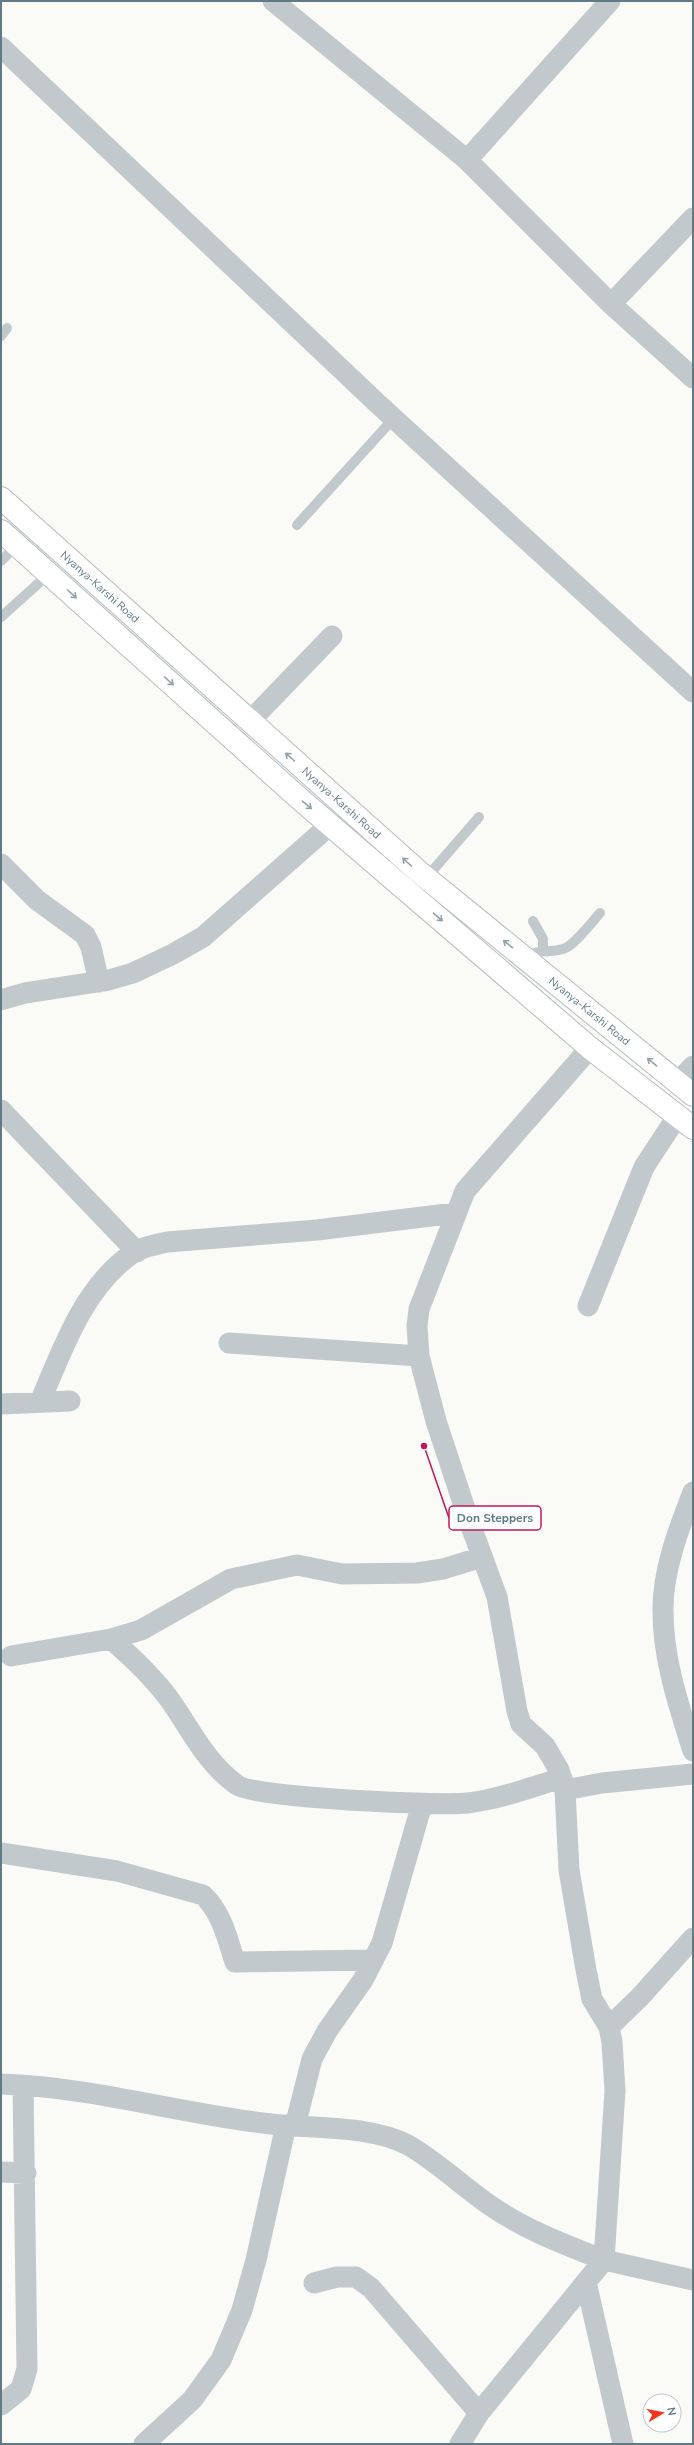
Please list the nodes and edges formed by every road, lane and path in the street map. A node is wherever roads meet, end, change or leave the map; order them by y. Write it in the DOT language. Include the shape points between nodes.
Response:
graph roads {
  1 [pos="273,1"];
  2 [pos="610,1"];
  3 [pos="1,48"];
  4 [pos="467,160"];
  5 [pos="693,218"];
  6 [pos="611,304"];
  7 [pos="693,378"];
  8 [pos="394,418"];
  9 [pos="1,498"];
  10 [pos="296,525"];
  11 [pos="1,531"];
  12 [pos="17,545"];
  13 [pos="1,561"];
  14 [pos="50,573"];
  15 [pos="1,617"];
  16 [pos="332,636"];
  17 [pos="691,684"];
  18 [pos="250,721"];
  19 [pos="479,817"];
  20 [pos="330,825"];
  21 [pos="1,864"];
  22 [pos="430,881"];
  23 [pos="422,903"];
  24 [pos="600,913"];
  25 [pos="534,921"];
  26 [pos="534,954"];
  27 [pos="99,982"];
  28 [pos="1,1000"];
  29 [pos="590,1048"];
  30 [pos="693,1066"];
  31 [pos="685,1089"];
  32 [pos="1,1110"];
  33 [pos="686,1121"];
  34 [pos="455,1213"];
  35 [pos="137,1252"];
  36 [pos="588,1306"];
  37 [pos="229,1343"];
  38 [pos="419,1356"];
  39 [pos="70,1401"];
  40 [pos="40,1402"];
  41 [pos="1,1404"];
  42 [pos="693,1494"];
  43 [pos="482,1557"];
  44 [pos="111,1639"];
  45 [pos="11,1656"];
  46 [pos="693,1751"];
  47 [pos="693,1774"];
  48 [pos="564,1784"];
  49 [pos="422,1804"];
  50 [pos="1,1853"];
  51 [pos="693,1938"];
  52 [pos="373,1960"];
  53 [pos="609,2027"];
  54 [pos="1,2084"];
  55 [pos="23,2085"];
  56 [pos="291,2126"];
  57 [pos="1,2172"];
  58 [pos="26,2173"];
  59 [pos="604,2260"];
  60 [pos="693,2280"];
  61 [pos="586,2282"];
  62 [pos="314,2283"];
  63 [pos="1,2405"];
  64 [pos="479,2413"];
  65 [pos="144,2444"];
  66 [pos="460,2444"];
  67 [pos="623,2444"];
  1 -- 4 [label="street"];
  2 -- 4 [label="street"];
  3 -- 8 [label="street"];
  4 -- 6 [label="street"];
  5 -- 6 [label="street"];
  6 -- 7 [label="street"];
  8 -- 10 [label="lane"];
  8 -- 17 [label="street"];
  9 -- 18 [label="main road, Nyanya-Karshi Road"];
  11 -- 12 [label="main road, Nyanya-Karshi Road"];
  12 -- 13 [label="lane"];
  12 -- 14 [label="main road, Nyanya-Karshi Road"];
  14 -- 15 [label="lane"];
  14 -- 20 [label="main road, Nyanya-Karshi Road, one-way"];
  16 -- 18 [label="street"];
  22 -- 18 [label="main road, Nyanya-Karshi Road, one-way"];
  19 -- 22 [label="lane"];
  20 -- 23 [label="main road, Nyanya-Karshi Road"];
  20 -- 27 [label="street" via="203,937 133,973"];
  21 -- 27 [label="street" via="37,900 85,935 91,947"];
  22 -- 23 [label="main road"];
  26 -- 22 [label="main road, Nyanya-Karshi Road, one-way"];
  23 -- 29 [label="main road, Nyanya-Karshi Road, one-way"];
  24 -- 26 [label="lane" via="568,947"];
  25 -- 26 [label="lane" via="543,939"];
  31 -- 26 [label="main road, Nyanya-Karshi Road, one-way"];
  27 -- 28 [label="street" via="25,993"];
  29 -- 33 [label="main road, Nyanya-Karshi Road"];
  29 -- 34 [label="street" via="465,1191"];
  30 -- 31 [label="street"];
  32 -- 35 [label="street"];
  33 -- 36 [label="street" via="644,1167"];
  34 -- 35 [label="street" via="317,1230 167,1242"];
  34 -- 38 [label="street" via="419,1309"];
  35 -- 40 [label="street" via="130,1255 95,1290 69,1334"];
  37 -- 38 [label="street"];
  38 -- 43 [label="street" via="436,1421"];
  39 -- 40 [label="street"];
  40 -- 41 [label="street"];
  42 -- 46 [label="street" via="665,1586 663,1612 669,1673"];
  43 -- 44 [label="street" via="443,1569 417,1573 342,1574 297,1565 231,1579 141,1630"];
  43 -- 48 [label="street" via="497,1597 521,1724 545,1746"];
  44 -- 45 [label="street"];
  44 -- 49 [label="street" via="143,1668 169,1700 209,1760 238,1786 281,1794"];
  47 -- 48 [label="street"];
  48 -- 49 [label="street" via="467,1803"];
  48 -- 53 [label="street" via="569,1870 586,1970 592,1999"];
  49 -- 52 [label="street" via="382,1944"];
  50 -- 52 [label="street" via="117,1871 203,1895 212,1904 220,1919 235,1962"];
  51 -- 53 [label="street" via="640,1998"];
  52 -- 56 [label="street" via="312,2059"];
  53 -- 59 [label="street" via="615,2091"];
  54 -- 55 [label="street"];
  55 -- 56 [label="street" via="61,2088 196,2113"];
  55 -- 58 [label="street"];
  56 -- 59 [label="street" via="376,2134 407,2145 489,2205 522,2225"];
  56 -- 65 [label="street" via="242,2310 221,2360 192,2400"];
  57 -- 58 [label="street"];
  58 -- 63 [label="street" via="26,2369 21,2389"];
  59 -- 60 [label="street"];
  59 -- 61 [label="street"];
  61 -- 64 [label="street"];
  61 -- 67 [label="street"];
  62 -- 64 [label="street" via="337,2278 356,2278 371,2288"];
  64 -- 66 [label="street"];
}
